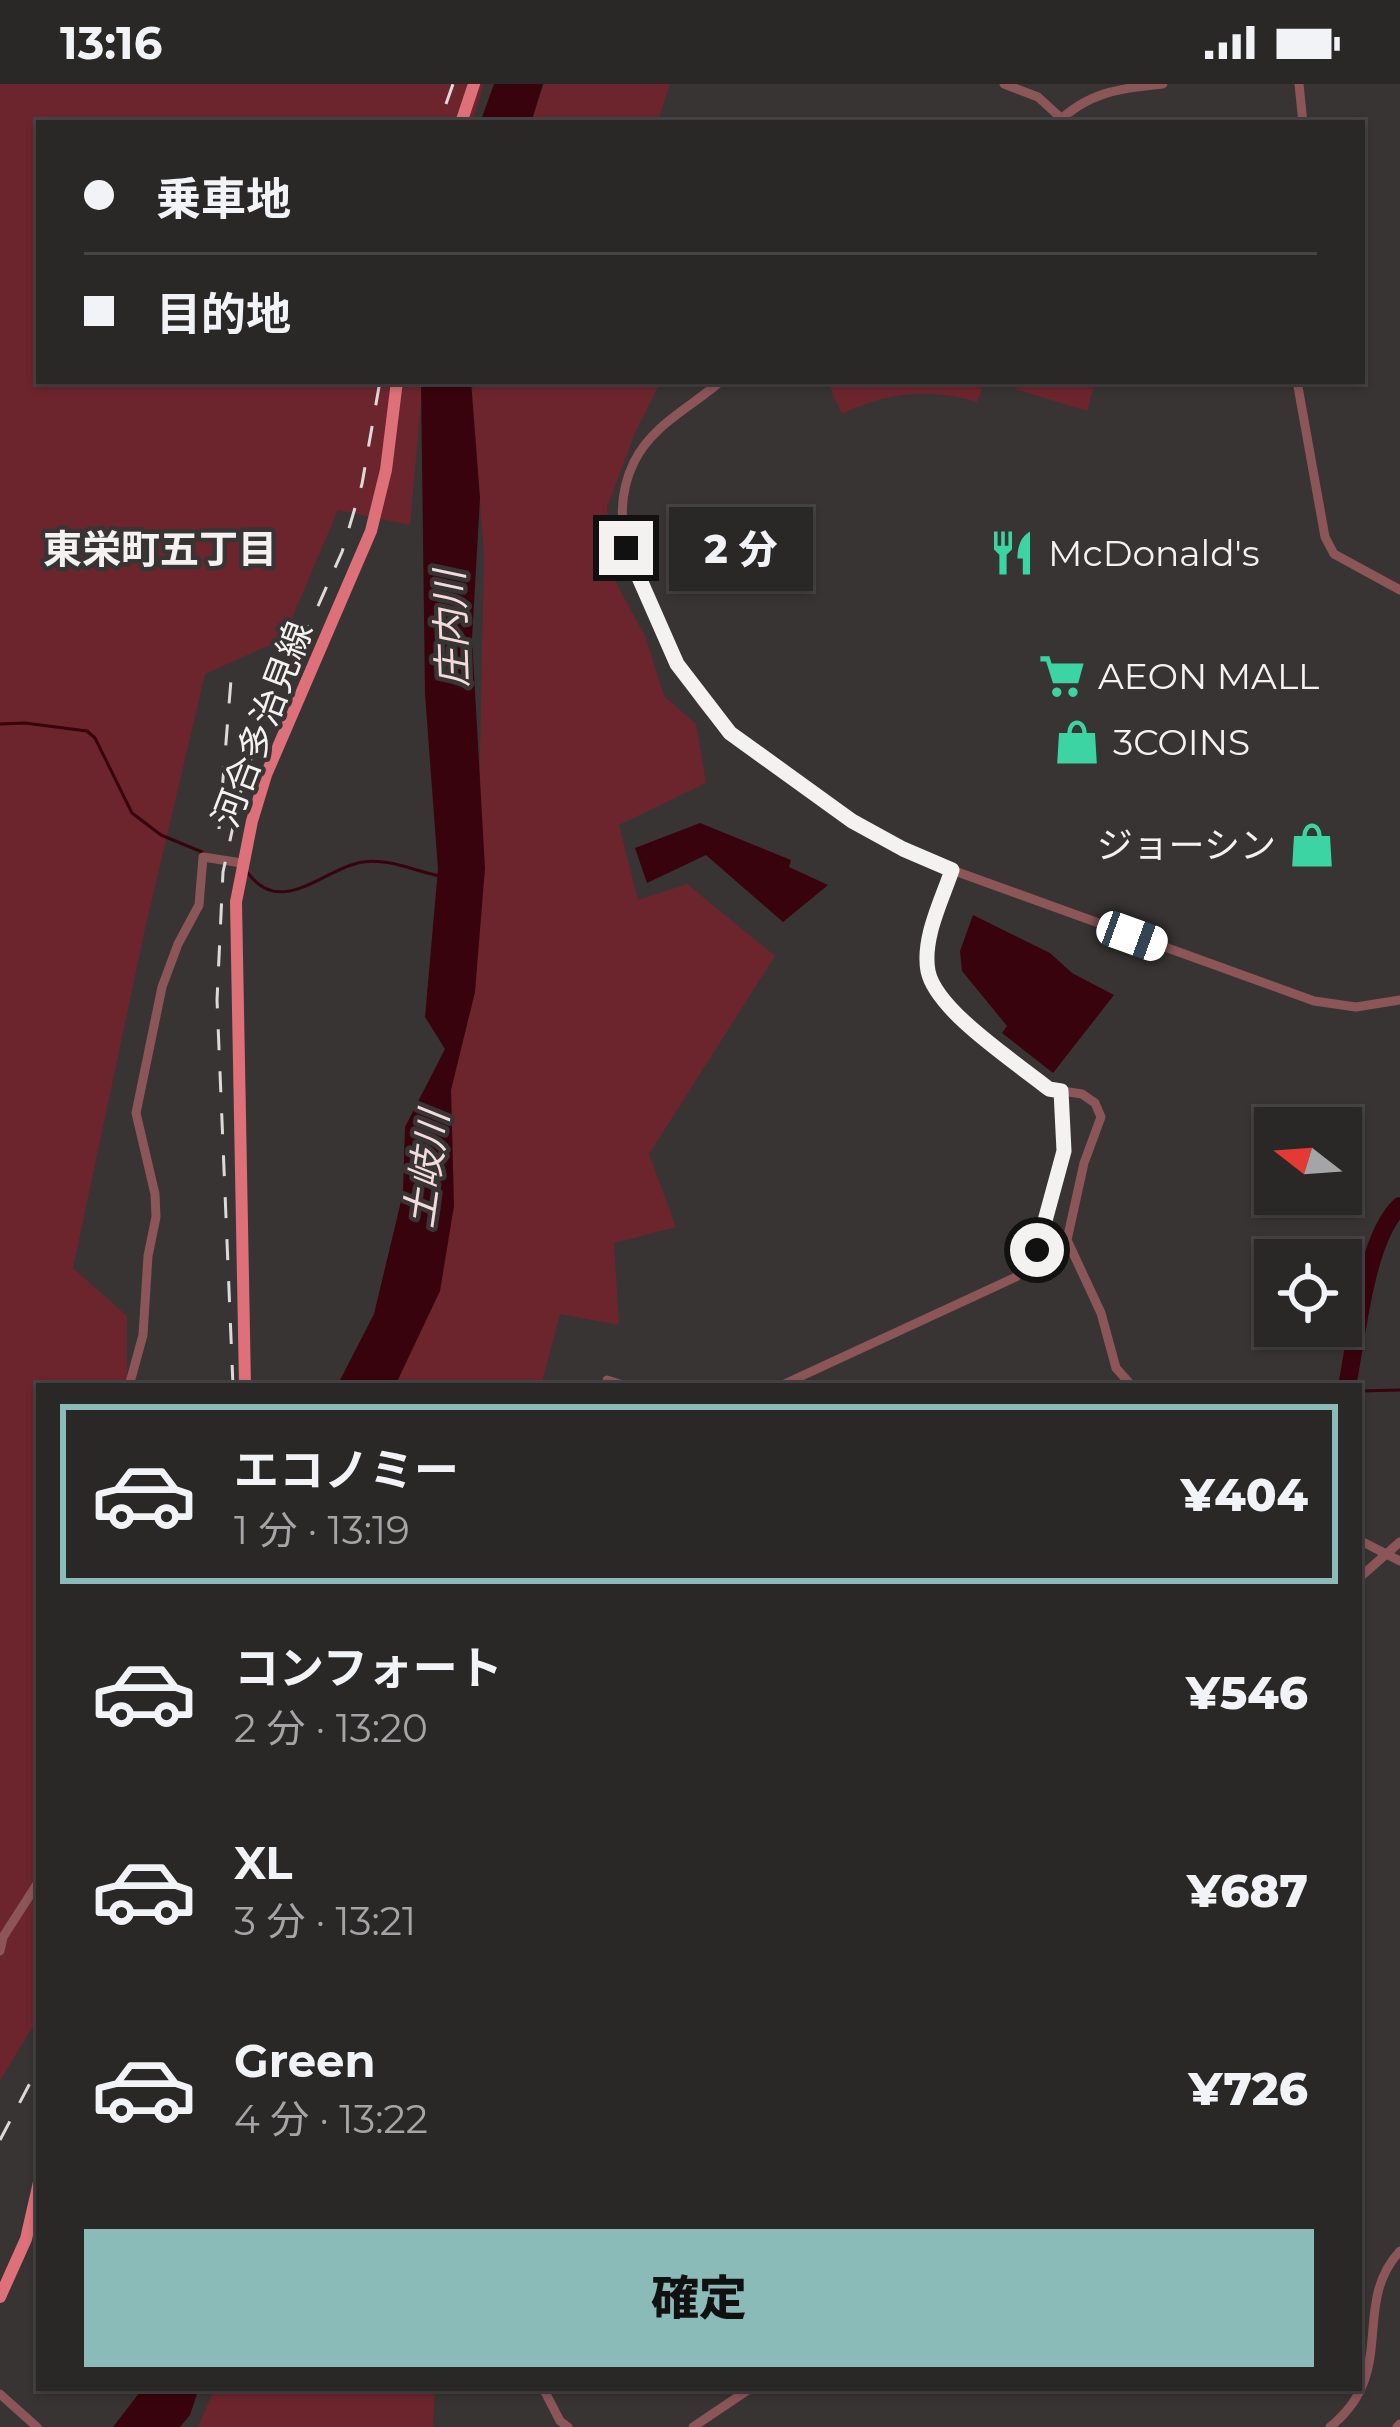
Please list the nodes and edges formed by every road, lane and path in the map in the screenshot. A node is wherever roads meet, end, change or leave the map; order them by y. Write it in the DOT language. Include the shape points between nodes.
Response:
graph roads {
  1 [pos="475,84"];
  2 [pos="1004,84"];
  3 [pos="1163,84"];
  4 [pos="1299,84"];
  5 [pos="461,120"];
  6 [pos="1058,120"];
  7 [pos="1060,120"];
  8 [pos="1303,120"];
  9 [pos="397,384"];
  10 [pos="717,384"];
  11 [pos="1298,384"];
  12 [pos="1400,590"];
  13 [pos="242,863"];
  14 [pos="952,870"];
  15 [pos="1400,1000"];
  16 [pos="1061,1091"];
  17 [pos="607,1381"];
  18 [pos="130,1383"];
  19 [pos="245,1383"];
  20 [pos="615,1383"];
  21 [pos="786,1383"];
  22 [pos="1129,1383"];
  23 [pos="1362,1542"];
  24 [pos="1400,1542"];
  25 [pos="1388,1556"];
  26 [pos="1400,1561"];
  27 [pos="1362,1576"];
  28 [pos="36,1886"];
  29 [pos="0,1951"];
  30 [pos="36,2195"];
  31 [pos="1400,2248"];
  32 [pos="0,2296"];
  33 [pos="1362,2371"];
  34 [pos="1362,2387"];
  35 [pos="544,2391"];
  36 [pos="747,2391"];
  37 [pos="1353,2391"];
  38 [pos="1360,2391"];
  39 [pos="0,2394"];
  40 [pos="37,2427"];
  41 [pos="568,2427"];
  42 [pos="693,2427"];
  43 [pos="1326,2427"];
  1 -- 5 [label="main road"];
  2 -- 6 [label="street" via="1038,97"];
  3 -- 7 [label="street" via="1084,99"];
  4 -- 8 [label="street"];
  9 -- 13 [label="main road, 河合多治見線" via="371,531 266,775"];
  10 -- 14 [label="street" via="649,438 621,513 626,548 677,664 730,733 852,821"];
  11 -- 12 [label="street" via="1325,537 1352,567"];
  13 -- 18 [label="street" via="202,857 200,904 155,1018 136,1123 156,1217"];
  13 -- 19 [label="main road, 河合多治見線" via="234,948"];
  14 -- 15 [label="street" via="1314,1000 1356,1007"];
  14 -- 16 [label="street" via="928,946 937,991"];
  16 -- 21 [label="street" via="1064,1151 1028,1267"];
  16 -- 22 [label="street" via="1082,1094 1101,1117 1067,1240 1116,1368"];
  17 -- 20 [label="street"];
  23 -- 25 [label="street"];
  24 -- 25 [label="street"];
  25 -- 26 [label="street"];
  25 -- 27 [label="street"];
  28 -- 29 [label="street"];
  30 -- 32 [label="main road"];
  31 -- 33 [label="street" via="1371,2287"];
  31 -- 34 [label="street" via="1377,2290"];
  35 -- 41 [label="street"];
  36 -- 42 [label="street"];
  37 -- 43 [label="street"];
  38 -- 43 [label="street"];
  39 -- 40 [label="street"];
}
